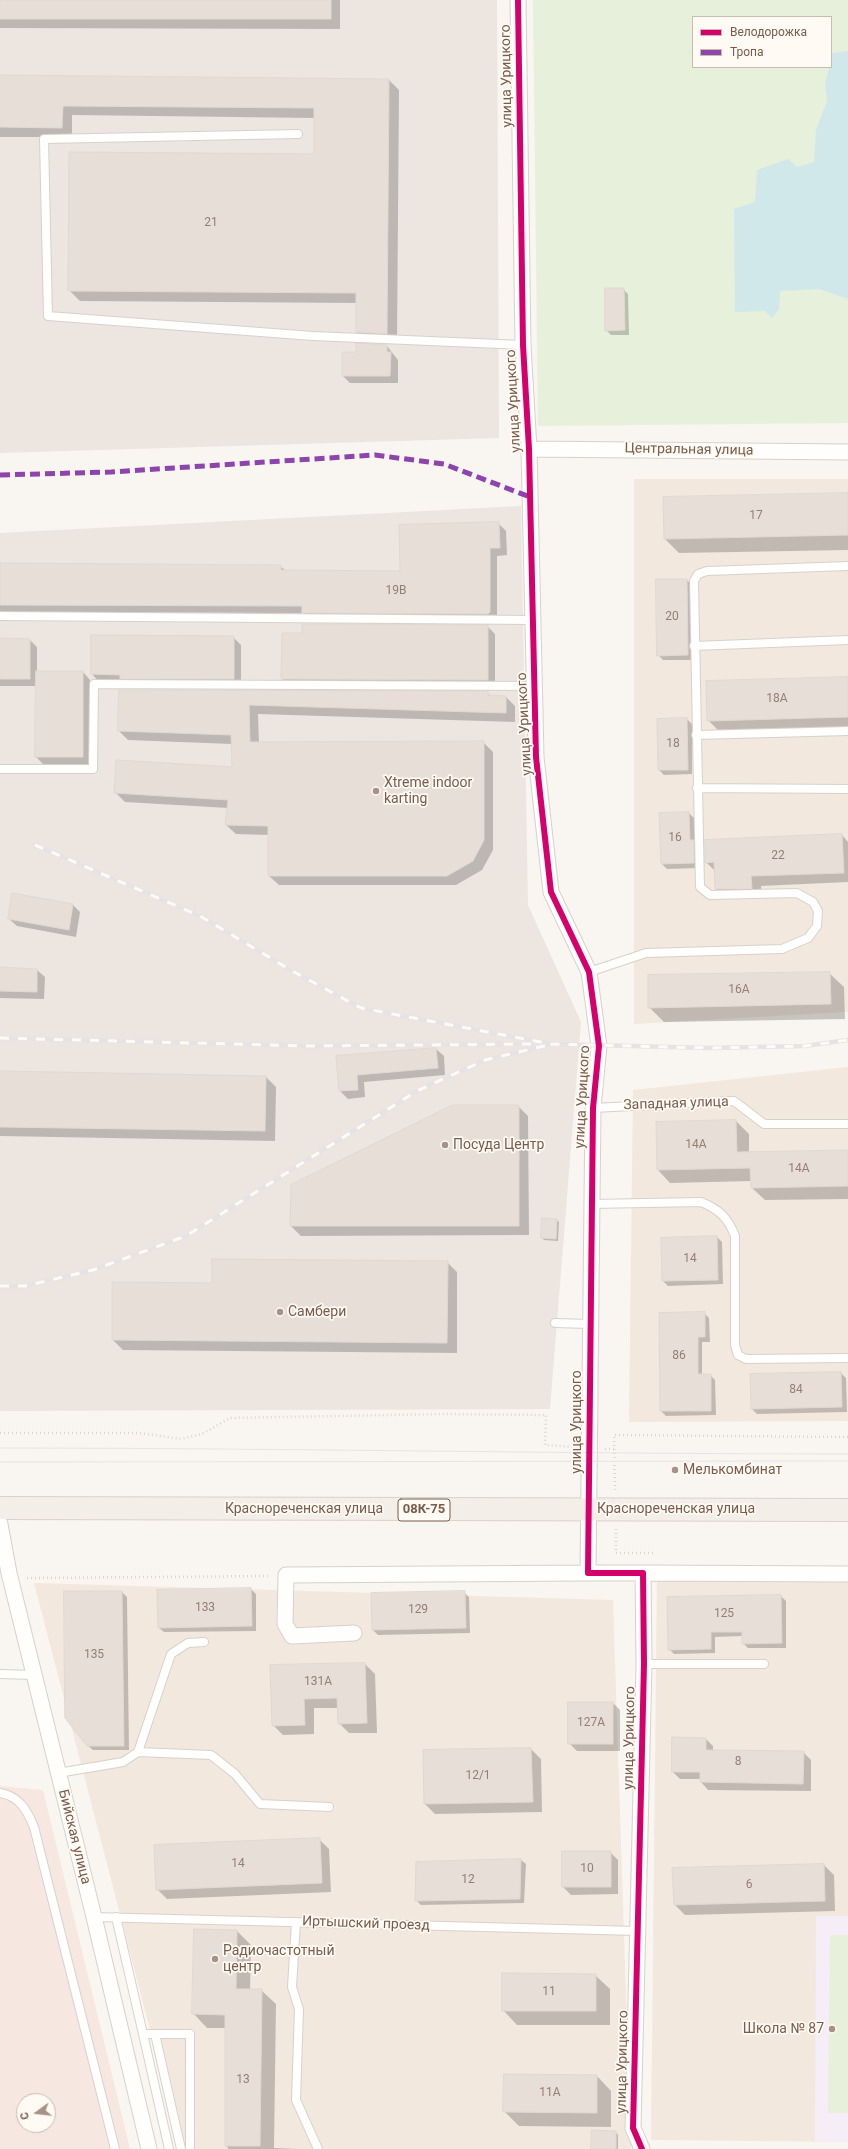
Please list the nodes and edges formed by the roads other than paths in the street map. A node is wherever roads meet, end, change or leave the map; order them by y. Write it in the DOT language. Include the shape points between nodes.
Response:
graph roads {
  1 [pos="518,0"];
  2 [pos="298,134"];
  3 [pos="523,345"];
  4 [pos="529,448"];
  5 [pos="848,452"];
  6 [pos="848,566"];
  7 [pos="0,616"];
  8 [pos="533,620"];
  9 [pos="848,640"];
  10 [pos="694,646"];
  11 [pos="534,686"];
  12 [pos="848,731"];
  13 [pos="696,735"];
  14 [pos="0,769"];
  15 [pos="698,788"];
  16 [pos="848,789"];
  17 [pos="589,972"];
  18 [pos="592,1108"];
  19 [pos="848,1124"];
  20 [pos="591,1204"];
  21 [pos="555,1323"];
  22 [pos="589,1324"];
  23 [pos="848,1358"];
  24 [pos="0,1508"];
  25 [pos="588,1509"];
  26 [pos="848,1510"];
  27 [pos="0,1524"];
  28 [pos="588,1573"];
  29 [pos="643,1573"];
  30 [pos="848,1574"];
  31 [pos="6,1575"];
  32 [pos="354,1633"];
  33 [pos="204,1642"];
  34 [pos="644,1664"];
  35 [pos="764,1664"];
  36 [pos="0,1674"];
  37 [pos="34,1675"];
  38 [pos="138,1752"];
  39 [pos="58,1773"];
  40 [pos="0,1793"];
  41 [pos="329,1807"];
  42 [pos="94,1917"];
  43 [pos="116,1918"];
  44 [pos="296,1922"];
  45 [pos="638,1931"];
  46 [pos="143,2034"];
  47 [pos="155,2034"];
  48 [pos="115,2149"];
  49 [pos="149,2149"];
  50 [pos="170,2149"];
  51 [pos="181,2149"];
  52 [pos="190,2149"];
  53 [pos="318,2149"];
  54 [pos="642,2149"];
  1 -- 3 [label="street, улица Урицкого"];
  2 -- 3 [label="lane" via="44,139 48,316 313,336"];
  3 -- 4 [label="street, улица Урицкого"];
  4 -- 5 [label="street, Центральная улица"];
  4 -- 8 [label="street, улица Урицкого"];
  6 -- 10 [label="lane" via="708,571 698,574 694,581"];
  7 -- 8 [label="lane"];
  8 -- 11 [label="street, улица Урицкого"];
  9 -- 10 [label="lane"];
  10 -- 13 [label="lane"];
  11 -- 14 [label="lane" via="94,684 93,769"];
  11 -- 17 [label="street, улица Урицкого" via="536,757 552,892"];
  12 -- 13 [label="lane"];
  13 -- 15 [label="lane"];
  15 -- 16 [label="lane"];
  15 -- 17 [label="lane" via="700,887 710,895 797,893 813,902 818,911 817,926 808,938 782,949 646,953"];
  17 -- 18 [label="street, улица Урицкого" via="599,1046"];
  18 -- 19 [label="lane, Западная улица" via="734,1101 764,1124"];
  18 -- 20 [label="street, улица Урицкого"];
  20 -- 22 [label="street, улица Урицкого"];
  20 -- 23 [label="lane" via="701,1202 714,1207 730,1224 735,1236 735,1345 738,1355 746,1359"];
  21 -- 22 [label="lane"];
  22 -- 25 [label="street, улица Урицкого"];
  24 -- 25 [label="main road, Краснореченская улица / 08К-75"];
  25 -- 26 [label="main road, Краснореченская улица / 08К-75"];
  25 -- 28 [label="street, улица Урицкого"];
  27 -- 31 [label="street, Бийская улица"];
  28 -- 29 [label="street"];
  28 -- 32 [label="street" via="286,1576 285,1624 292,1636"];
  29 -- 30 [label="street"];
  29 -- 34 [label="street, улица Урицкого"];
  31 -- 37 [label="street, Бийская улица"];
  33 -- 38 [label="lane" via="188,1643 171,1654"];
  34 -- 35 [label="lane"];
  34 -- 45 [label="street, улица Урицкого"];
  36 -- 37 [label="lane"];
  37 -- 39 [label="street, Бийская улица"];
  38 -- 39 [label="lane" via="123,1762"];
  38 -- 41 [label="lane" via="211,1755 235,1774 260,1804"];
  39 -- 42 [label="street, Бийская улица"];
  40 -- 48 [label="lane" via="12,1796 22,1804 34,1827"];
  42 -- 43 [label="lane, Иртышский проезд"];
  42 -- 49 [label="street, Бийская улица"];
  43 -- 44 [label="lane, Иртышский проезд"];
  43 -- 46 [label="lane"];
  44 -- 45 [label="lane, Иртышский проезд"];
  44 -- 53 [label="lane" via="292,1987 299,2008 296,2100"];
  45 -- 54 [label="street, улица Урицкого" via="634,2128"];
  46 -- 47 [label="lane"];
  46 -- 50 [label="lane"];
  47 -- 51 [label="lane"];
  47 -- 52 [label="lane" via="190,2034"];
}
